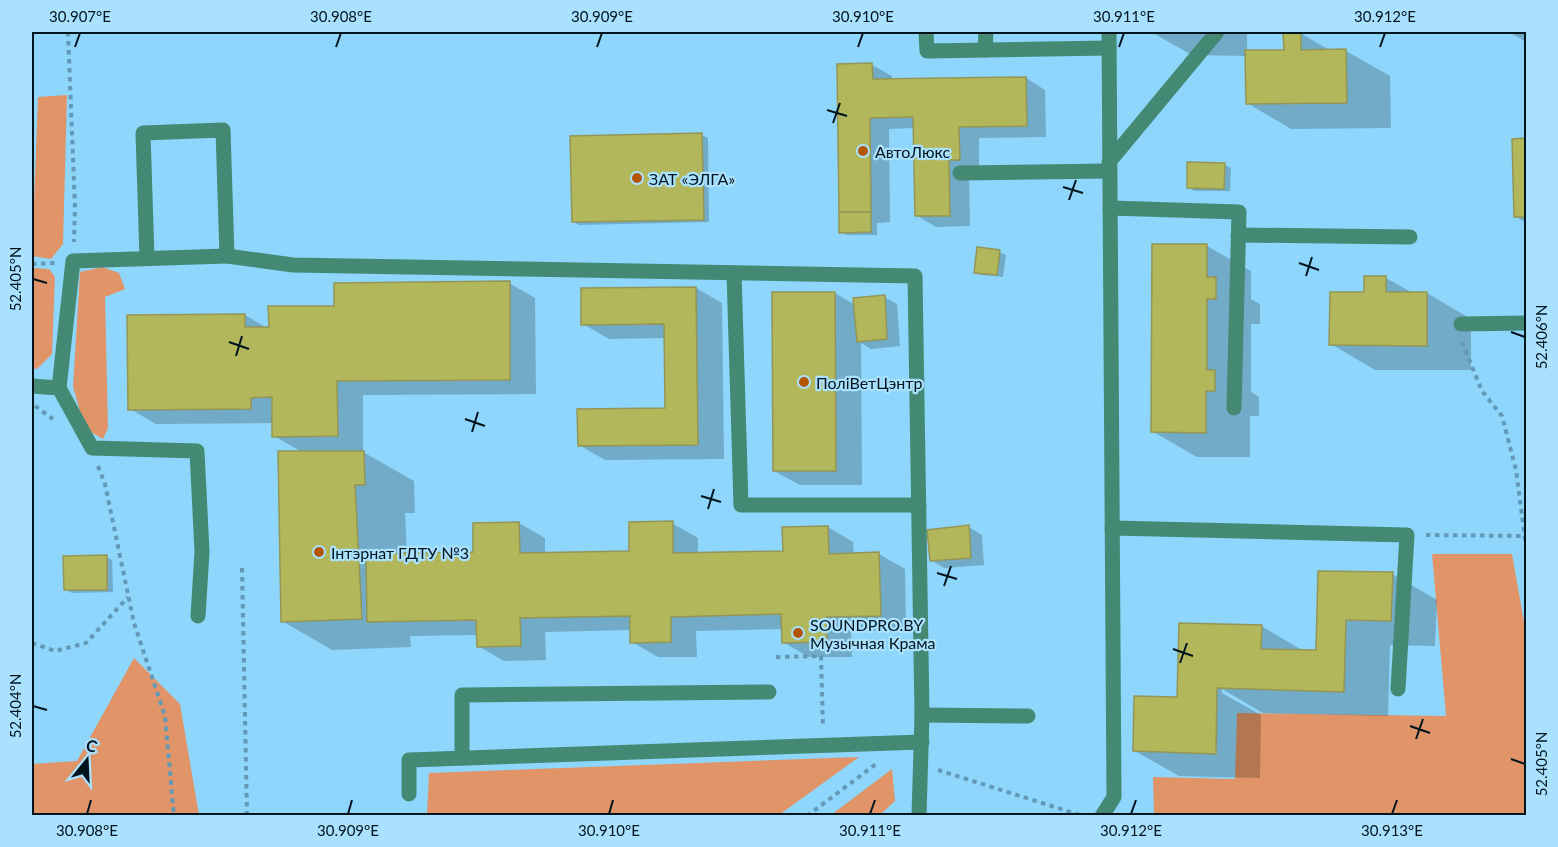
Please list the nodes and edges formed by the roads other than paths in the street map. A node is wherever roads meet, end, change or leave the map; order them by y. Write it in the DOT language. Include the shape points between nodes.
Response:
graph roads {
  1 [pos="926,32"];
  2 [pos="986,32"];
  3 [pos="1108,32"];
  4 [pos="1216,32"];
  5 [pos="1109,48"];
  6 [pos="985,50"];
  7 [pos="1109,167"];
  8 [pos="960,173"];
  9 [pos="1110,208"];
  10 [pos="1238,235"];
  11 [pos="1410,237"];
  12 [pos="227,256"];
  13 [pos="147,258"];
  14 [pos="734,273"];
  15 [pos="1527,323"];
  16 [pos="1461,324"];
  17 [pos="32,386"];
  18 [pos="59,388"];
  19 [pos="1234,408"];
  20 [pos="919,505"];
  21 [pos="1112,528"];
  22 [pos="198,616"];
  23 [pos="1398,689"];
  24 [pos="769,692"];
  25 [pos="922,715"];
  26 [pos="1028,716"];
  27 [pos="922,742"];
  28 [pos="462,758"];
  29 [pos="409,794"];
  30 [pos="919,815"];
  31 [pos="1102,816"];
  1 -- 6 [label="street" via="927,51"];
  2 -- 6 [label="street"];
  3 -- 5 [label="street"];
  4 -- 7 [label="street"];
  5 -- 6 [label="street"];
  5 -- 7 [label="street"];
  7 -- 8 [label="street"];
  7 -- 9 [label="street"];
  9 -- 10 [label="street" via="1239,212"];
  9 -- 21 [label="street"];
  10 -- 11 [label="street"];
  10 -- 19 [label="street"];
  12 -- 13 [label="street"];
  12 -- 13 [label="street" via="223,130 143,133"];
  12 -- 14 [label="street" via="293,265"];
  13 -- 18 [label="street" via="73,261"];
  14 -- 20 [label="street" via="915,276"];
  14 -- 20 [label="street" via="741,505"];
  15 -- 16 [label="street"];
  17 -- 18 [label="street"];
  18 -- 22 [label="street" via="92,448 197,451 202,552"];
  20 -- 25 [label="street"];
  21 -- 23 [label="street" via="1407,535"];
  21 -- 31 [label="street" via="1114,797"];
  24 -- 28 [label="street" via="462,695"];
  25 -- 26 [label="street"];
  25 -- 27 [label="street"];
  27 -- 28 [label="street"];
  27 -- 30 [label="street"];
  28 -- 29 [label="street" via="410,760"];
}
